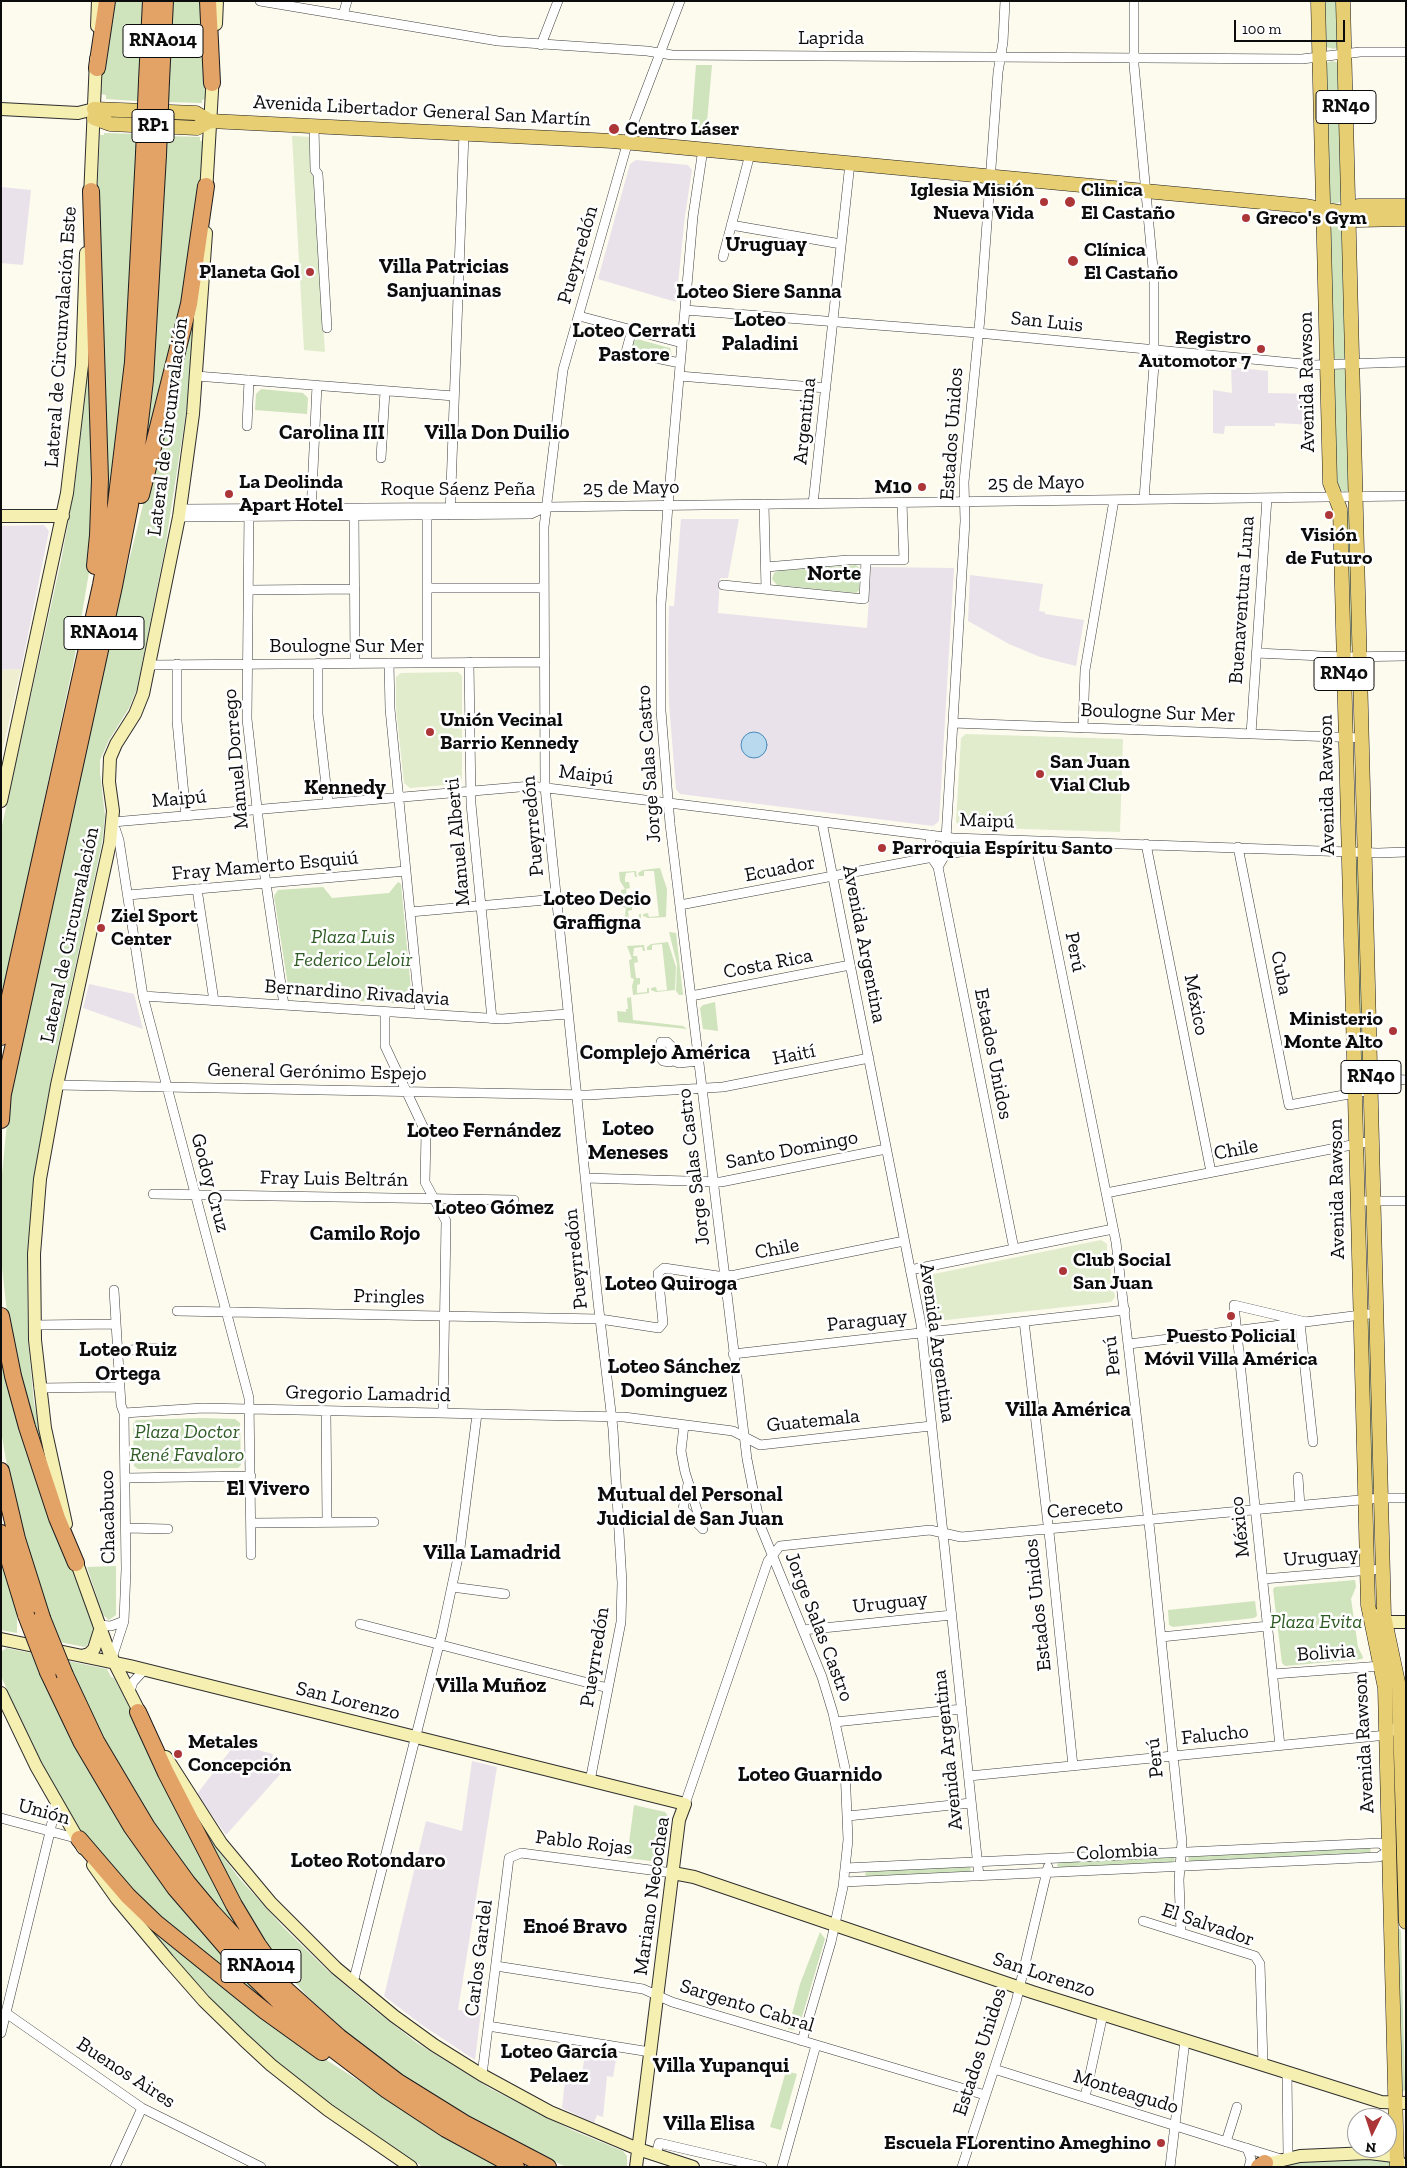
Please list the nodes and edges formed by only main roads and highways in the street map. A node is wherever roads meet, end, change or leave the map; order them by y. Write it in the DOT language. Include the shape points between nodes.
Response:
graph roads {
  1 [pos="107,1"];
  2 [pos="151,1"];
  3 [pos="165,1"];
  4 [pos="208,1"];
  5 [pos="1318,1"];
  6 [pos="1343,1"];
  7 [pos="97,68"];
  8 [pos="154,81"];
  9 [pos="212,83"];
  10 [pos="94,114"];
  11 [pos="151,155"];
  12 [pos="206,186"];
  13 [pos="91,191"];
  14 [pos="1406,206"];
  15 [pos="1323,209"];
  16 [pos="1349,214"];
  17 [pos="1406,219"];
  18 [pos="114,586"];
  19 [pos="81,674"];
  20 [pos="1,1037"];
  21 [pos="2,1097"];
  22 [pos="1,1120"];
  23 [pos="1,1316"];
  24 [pos="1,1471"];
  25 [pos="1,1533"];
  26 [pos="76,1563"];
  27 [pos="34,1616"];
  28 [pos="138,1712"];
  29 [pos="78,1839"];
  30 [pos="1405,1848"];
  31 [pos="1406,1922"];
  32 [pos="316,2017"];
  33 [pos="1400,2103"];
  34 [pos="407,2104"];
  35 [pos="1397,2115"];
  36 [pos="516,2167"];
  37 [pos="548,2167"];
  1 -- 7 [label="highway"];
  2 -- 8 [label="highway, RNA014"];
  3 -- 8 [label="highway, RNA014"];
  4 -- 9 [label="highway"];
  5 -- 15 [label="main road, Avenida Rawson / RN40"];
  6 -- 16 [label="main road, Avenida Rawson / RN40"];
  8 -- 11 [label="highway, RNA014, bridge"];
  10 -- 15 [label="main road, Avenida Libertador General San Martín / RP1" via="196,113 210,120 628,142"];
  11 -- 18 [label="highway, RNA014" via="143,409 130,505"];
  11 -- 19 [label="highway, RNA014" via="128,416 112,530"];
  12 -- 18 [label="highway" via="190,304 142,492"];
  13 -- 19 [label="highway" via="100,512"];
  14 -- 16 [label="main road" via="1358,206"];
  15 -- 16 [label="main road, Avenida Libertador General San Martín"];
  15 -- 33 [label="main road, Avenida Rawson / RN40" via="1330,484 1340,509 1368,1597 1385,1688 1390,1923"];
  16 -- 17 [label="main road, Avenida Libertador General San Martín" via="1358,220"];
  16 -- 30 [label="main road, Avenida Rawson / RN40" via="1383,1569 1386,1622 1400,1687"];
  18 -- 21 [label="highway, RNA014"];
  19 -- 20 [label="highway, RNA014"];
  21 -- 22 [label="highway"];
  23 -- 26 [label="highway" via="27,1428 57,1518"];
  24 -- 27 [label="highway, RNA014"];
  25 -- 27 [label="highway, RNA014"];
  27 -- 32 [label="highway, RNA014, bridge" via="87,1723 138,1812 176,1866 245,1949"];
  27 -- 34 [label="highway, RNA014, bridge" via="48,1672 78,1734 152,1858 244,1968 289,2011"];
  28 -- 32 [label="highway" via="238,1912 270,1962"];
  29 -- 34 [label="highway" via="128,1896 173,1938 312,2046"];
  30 -- 31 [label="main road, Avenida Rawson / RN40"];
  32 -- 37 [label="highway, RNA014" via="367,2059 416,2093 486,2136"];
  33 -- 35 [label="main road, Avenida Rawson / RN40"];
  34 -- 36 [label="highway, RNA014"];
}
